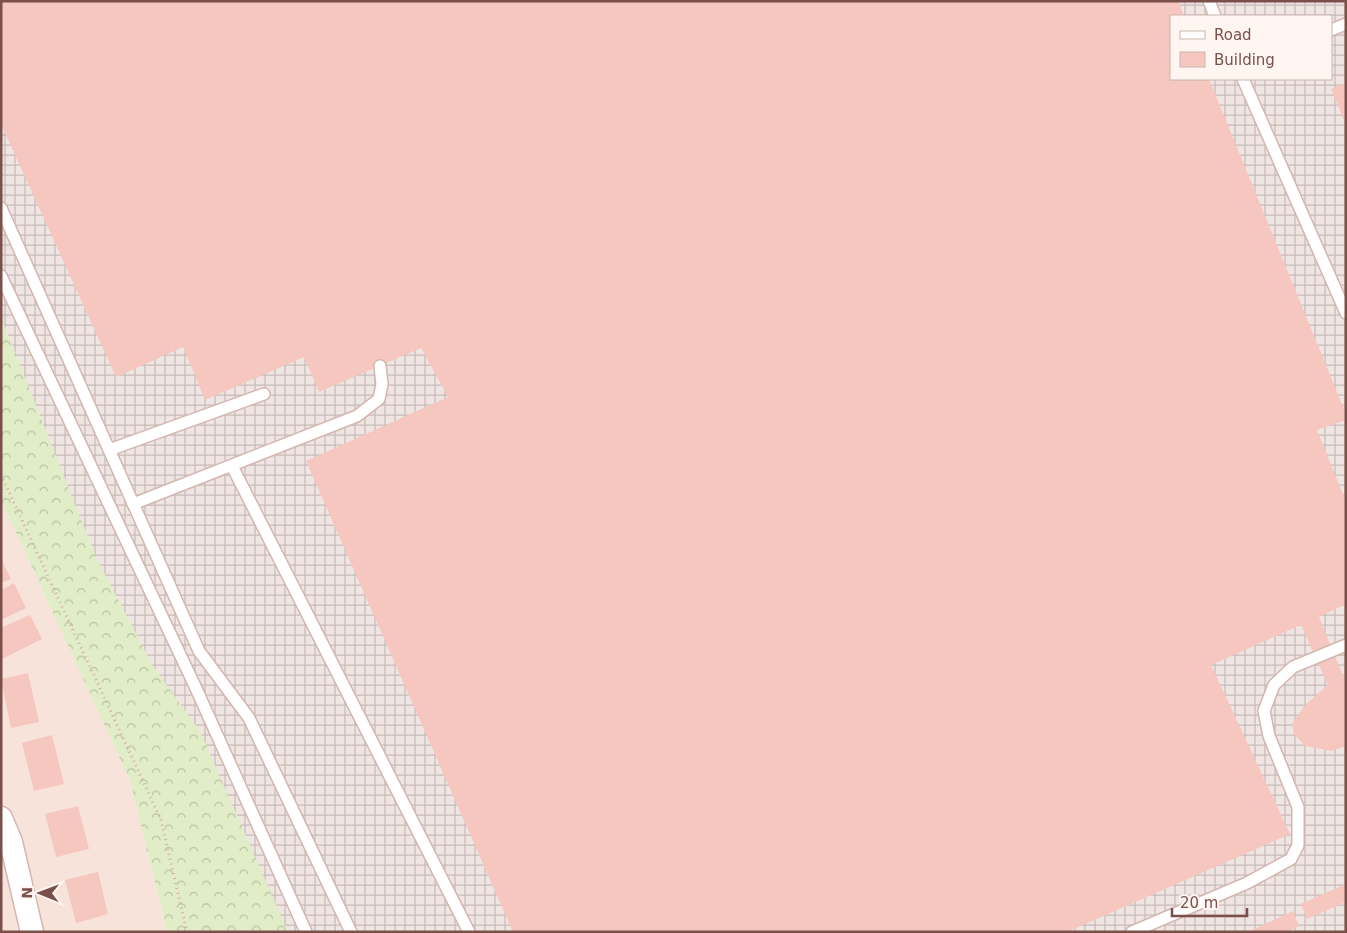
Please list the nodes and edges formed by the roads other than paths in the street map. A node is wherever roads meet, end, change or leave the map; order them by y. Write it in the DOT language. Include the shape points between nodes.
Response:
graph roads {
  1 [pos="1209,1"];
  2 [pos="1215,15"];
  3 [pos="1346,24"];
  4 [pos="1332,30"];
  5 [pos="1243,80"];
  6 [pos="1,208"];
  7 [pos="1,276"];
  8 [pos="1346,314"];
  9 [pos="380,366"];
  10 [pos="264,394"];
  11 [pos="109,450"];
  12 [pos="232,466"];
  13 [pos="133,504"];
  14 [pos="1346,645"];
  15 [pos="1,818"];
  16 [pos="6,842"];
  17 [pos="32,932"];
  18 [pos="306,932"];
  19 [pos="351,932"];
  20 [pos="470,932"];
  21 [pos="1132,932"];
  1 -- 2 [label="lane"];
  3 -- 4 [label="lane"];
  5 -- 8 [label="lane"];
  6 -- 11 [label="lane"];
  7 -- 18 [label="lane" via="190,676"];
  9 -- 12 [label="lane" via="382,384 379,399 357,416"];
  10 -- 11 [label="lane"];
  11 -- 13 [label="lane"];
  12 -- 13 [label="lane"];
  12 -- 20 [label="lane"];
  13 -- 19 [label="lane" via="199,651 249,718"];
  14 -- 21 [label="lane" via="1293,667 1274,685 1264,711 1269,736 1298,807 1298,845 1291,859 1247,883"];
  15 -- 16 [label="street"];
  16 -- 17 [label="street"];
}
